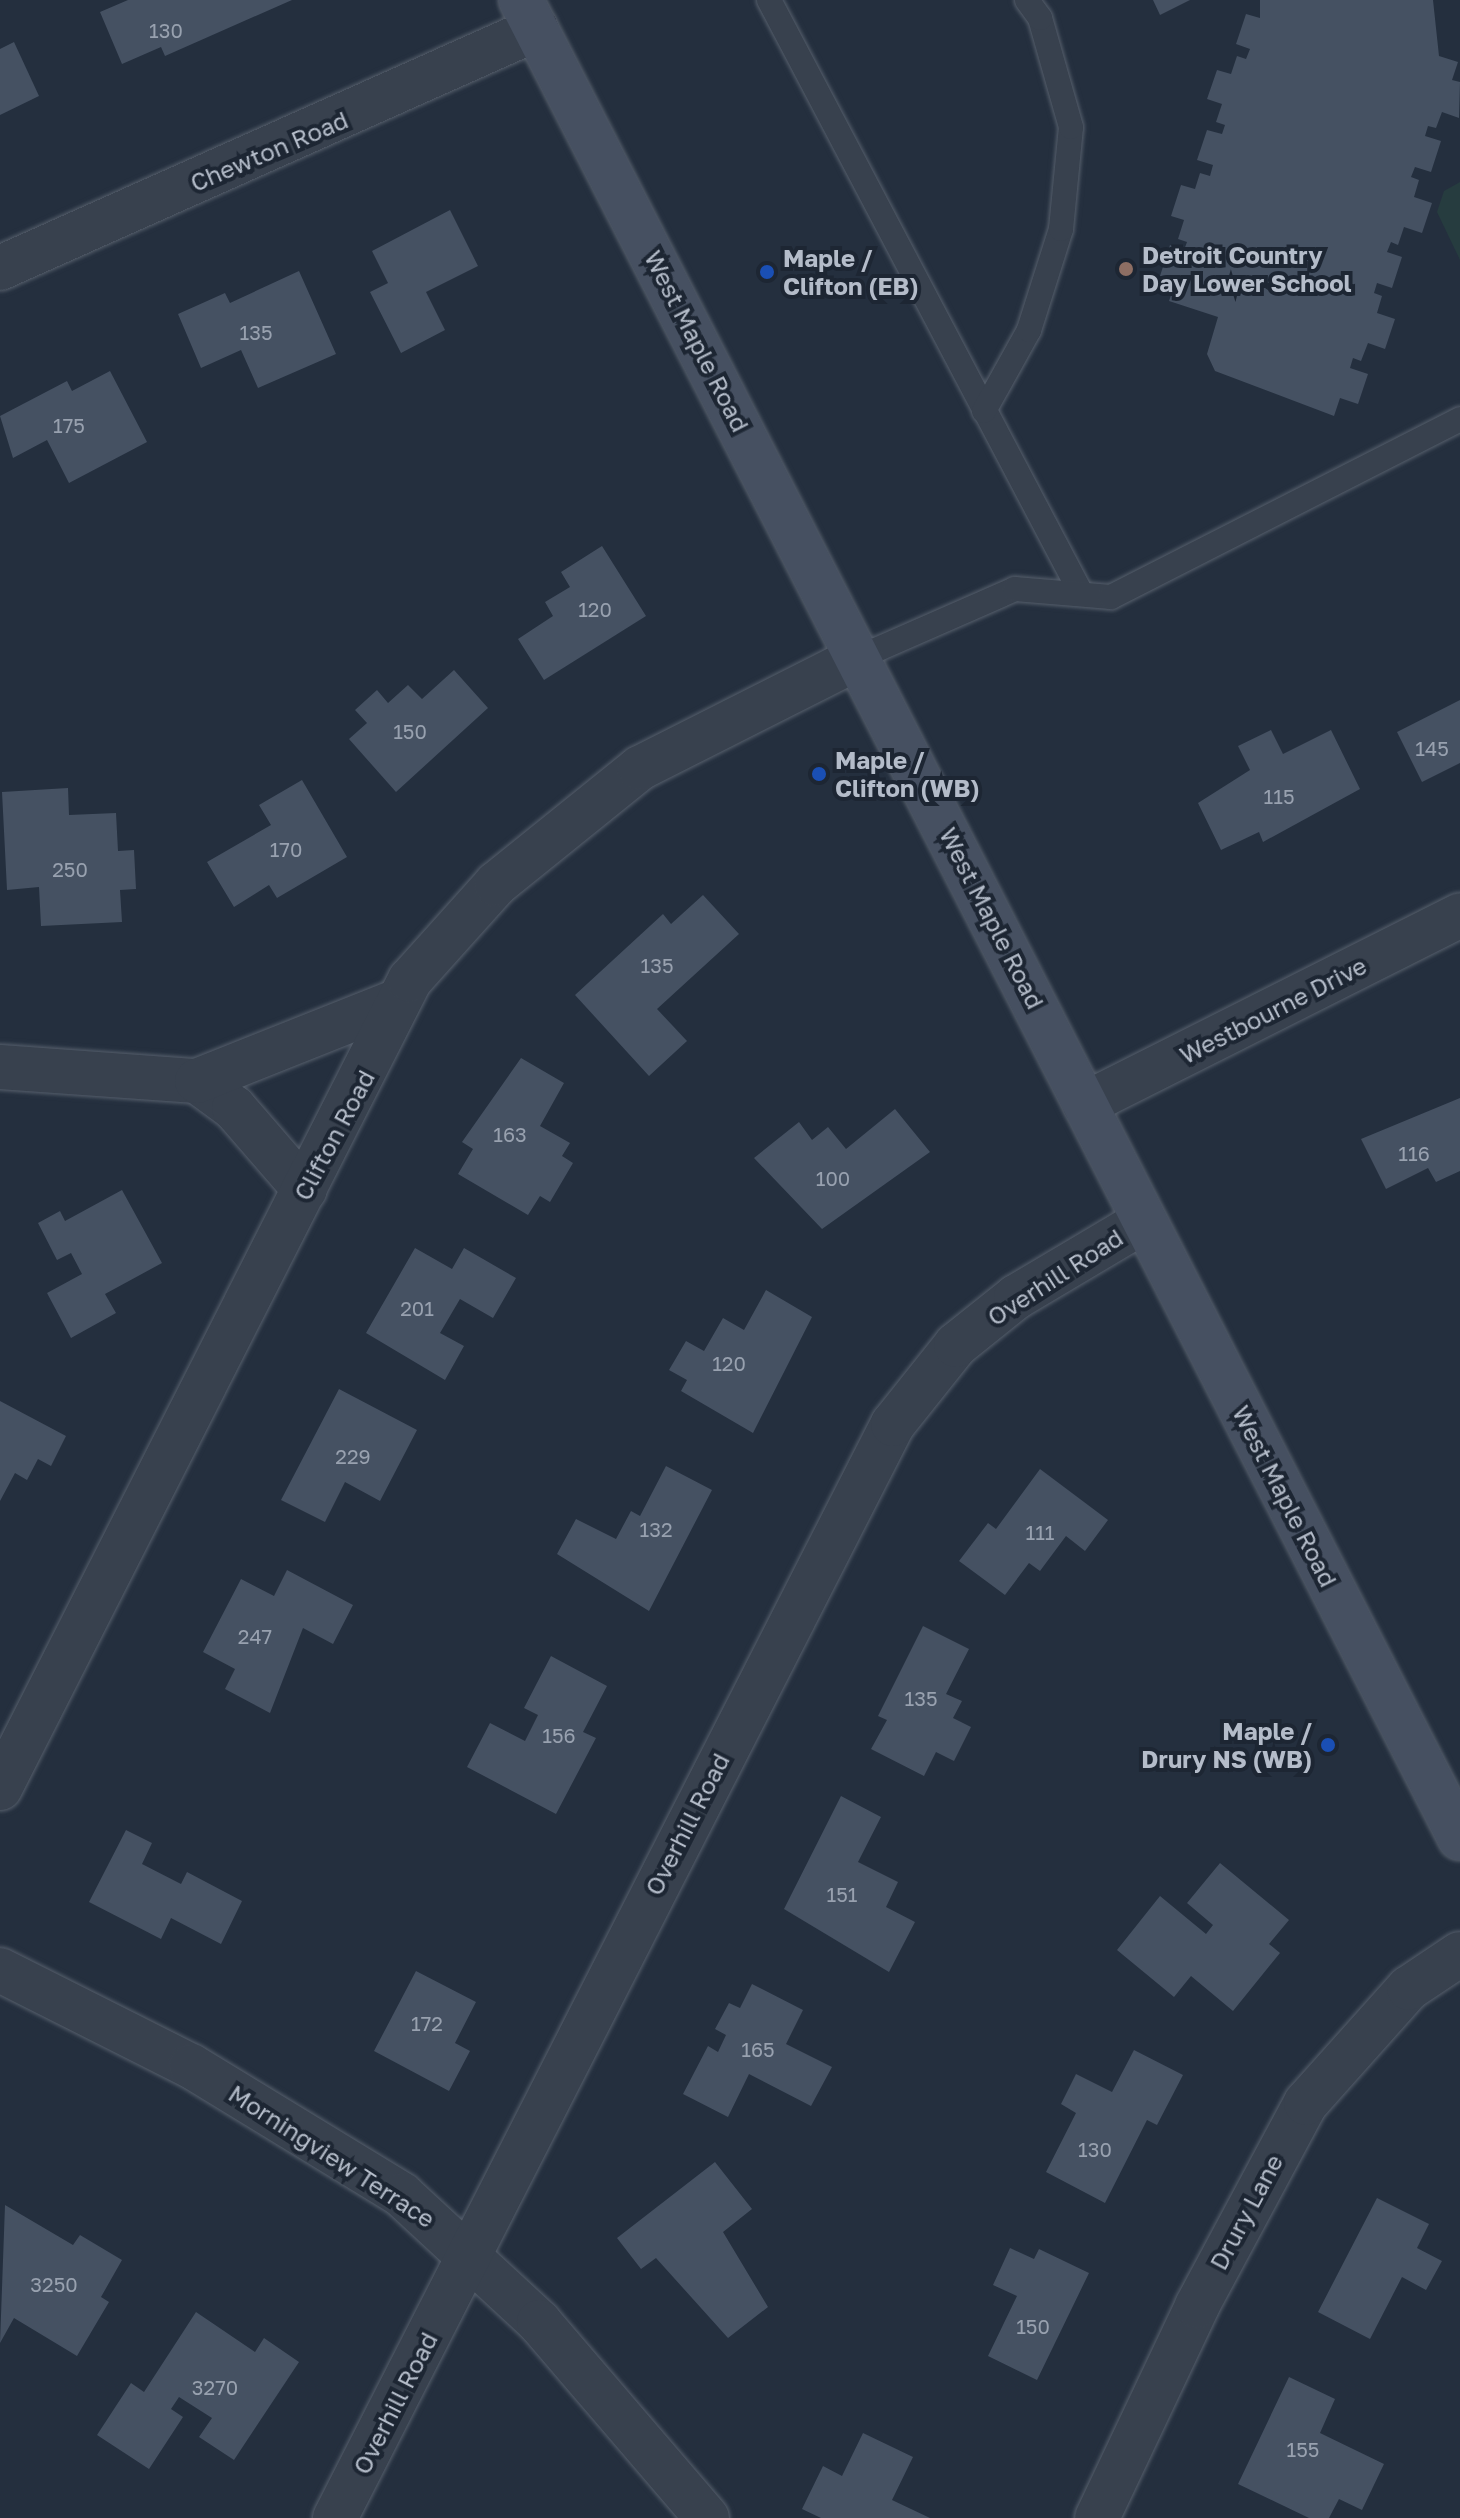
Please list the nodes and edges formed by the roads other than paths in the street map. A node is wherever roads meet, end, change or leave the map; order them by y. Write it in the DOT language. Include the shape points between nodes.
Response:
graph roads {
  1 [pos="769,0"];
  2 [pos="1027,0"];
  3 [pos="529,15"];
  4 [pos="0,268"];
  5 [pos="984,411"];
  6 [pos="1460,419"];
  7 [pos="1080,591"];
  8 [pos="860,657"];
  9 [pos="1460,915"];
  10 [pos="393,1003"];
  11 [pos="0,1067"];
  12 [pos="197,1081"];
  13 [pos="1085,1104"];
  14 [pos="305,1190"];
  15 [pos="1144,1221"];
  16 [pos="0,1788"];
  17 [pos="1460,1838"];
  18 [pos="1460,1954"];
  19 [pos="0,1970"];
  20 [pos="472,2255"];
  21 [pos="335,2518"];
  22 [pos="707,2518"];
  23 [pos="1097,2518"];
  1 -- 5 [label="lane"];
  2 -- 5 [label="lane" via="1040,18 1071,127 1061,229 1029,330"];
  3 -- 4 [label="street, Chewton Road"];
  3 -- 8 [label="main road, West Maple Road"];
  5 -- 7 [label="lane"];
  6 -- 7 [label="lane" via="1111,597"];
  7 -- 8 [label="lane" via="1015,589"];
  8 -- 10 [label="street, Clifton Road" via="701,732 581,810 496,884"];
  8 -- 13 [label="main road, West Maple Road"];
  9 -- 13 [label="street, Westbourne Drive"];
  10 -- 12 [label="street"];
  10 -- 14 [label="street, Clifton Road" via="375,1057"];
  11 -- 12 [label="street"];
  12 -- 14 [label="street" via="234,1108"];
  13 -- 15 [label="main road, West Maple Road"];
  14 -- 16 [label="street, Clifton Road"];
  15 -- 17 [label="main road, West Maple Road"];
  15 -- 20 [label="street, Overhill Road" via="1016,1297 956,1345 893,1424"];
  18 -- 23 [label="street, Drury Lane" via="1409,1988 1306,2103 1197,2306"];
  19 -- 20 [label="street, Morningview Terrace" via="297,2128 402,2195"];
  20 -- 21 [label="street, Overhill Road"];
  20 -- 22 [label="street, Morningview Terrace"];
}
